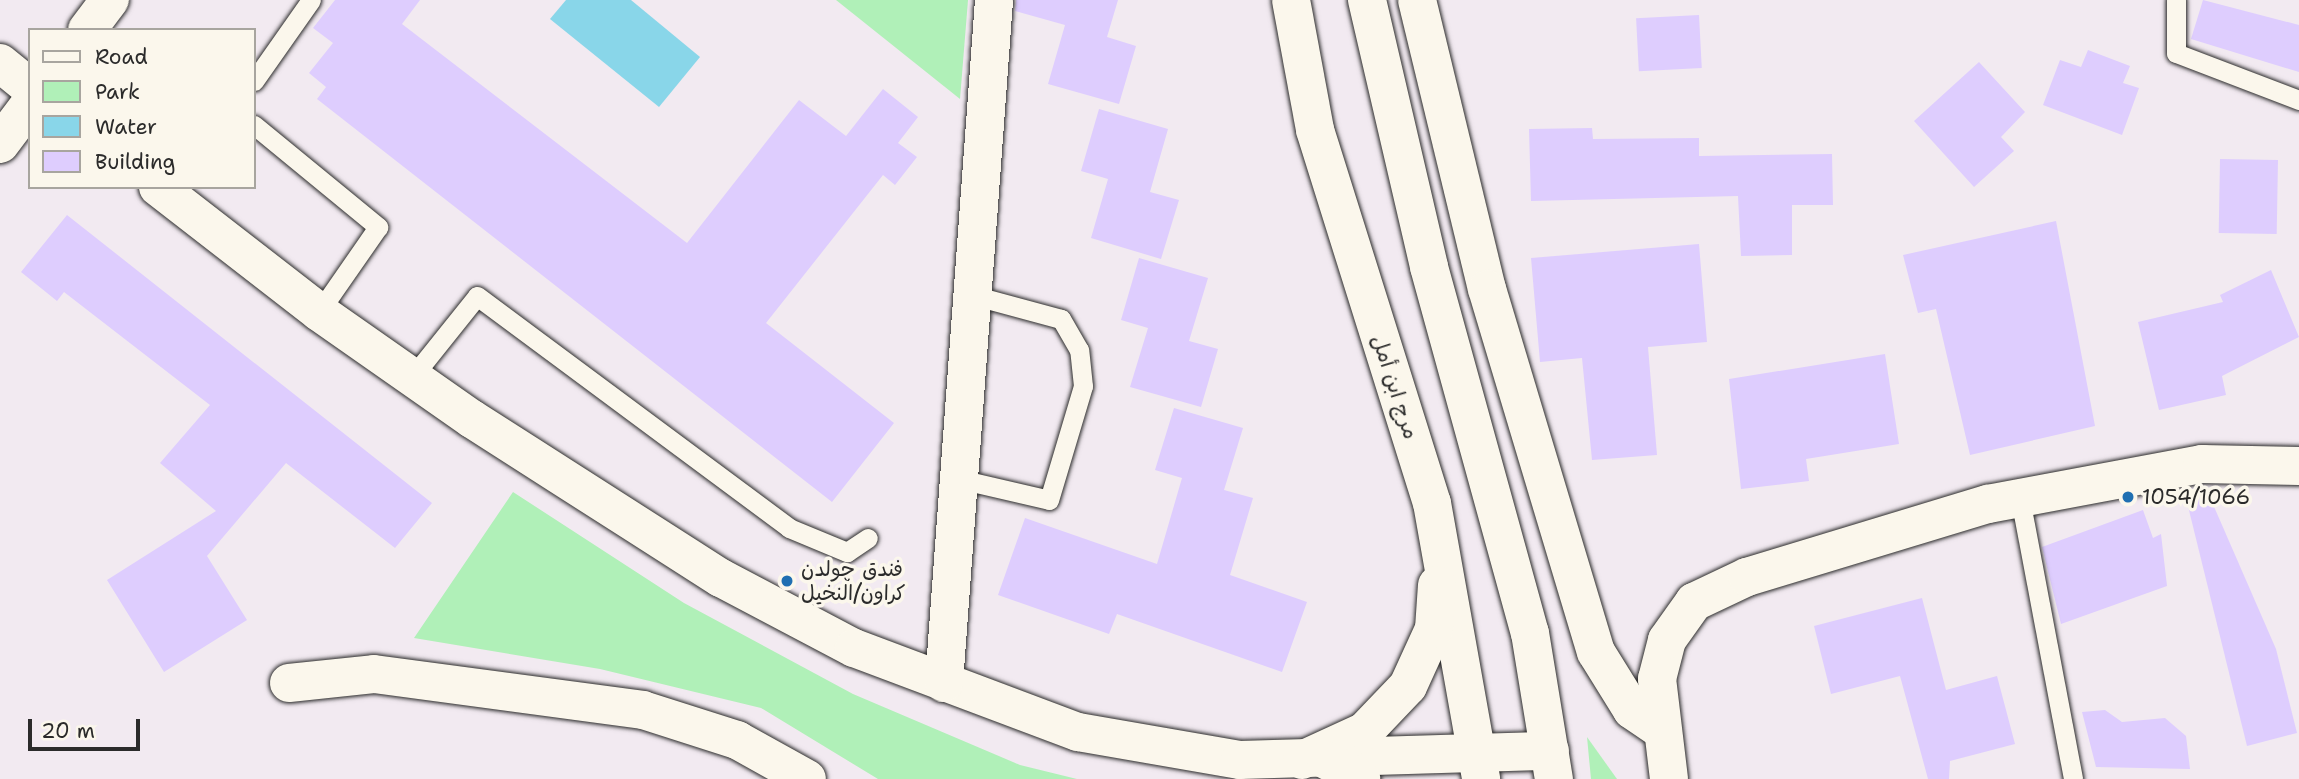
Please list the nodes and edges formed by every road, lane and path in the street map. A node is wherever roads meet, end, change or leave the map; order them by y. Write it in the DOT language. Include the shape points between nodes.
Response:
graph roads {
  1 [pos="110,0"];
  2 [pos="311,0"];
  3 [pos="994,0"];
  4 [pos="1291,0"];
  5 [pos="1367,0"];
  6 [pos="1417,0"];
  7 [pos="2176,0"];
  8 [pos="89,28"];
  9 [pos="0,63"];
  10 [pos="256,78"];
  11 [pos="28,86"];
  12 [pos="2299,100"];
  13 [pos="28,107"];
  14 [pos="256,127"];
  15 [pos="0,144"];
  16 [pos="161,189"];
  17 [pos="972,295"];
  18 [pos="319,312"];
  19 [pos="413,376"];
  20 [pos="2299,466"];
  21 [pos="959,479"];
  22 [pos="2020,498"];
  23 [pos="868,538"];
  24 [pos="1440,544"];
  25 [pos="289,683"];
  26 [pos="943,683"];
  27 [pos="1662,730"];
  28 [pos="1314,760"];
  29 [pos="1552,765"];
  30 [pos="1479,769"];
  31 [pos="807,779"];
  32 [pos="1361,779"];
  33 [pos="1670,779"];
  34 [pos="2073,779"];
  1 -- 8 [label="street"];
  2 -- 10 [label="lane"];
  3 -- 17 [label="street"];
  4 -- 24 [label="street, مرج ابن أمل" via="1315,130"];
  5 -- 29 [label="street" via="1429,267 1530,633"];
  6 -- 27 [label="street" via="1487,289 1596,652 1632,710"];
  7 -- 12 [label="lane" via="2175,53"];
  9 -- 11 [label="street"];
  13 -- 15 [label="street"];
  14 -- 18 [label="lane" via="378,227"];
  16 -- 18 [label="street"];
  17 -- 21 [label="street"];
  17 -- 21 [label="lane" via="1061,319 1079,350 1083,386 1049,500"];
  18 -- 19 [label="street"];
  19 -- 23 [label="lane" via="477,296 789,528 847,552"];
  19 -- 26 [label="street" via="721,578 854,648"];
  20 -- 22 [label="street" via="2202,464"];
  21 -- 26 [label="street"];
  22 -- 27 [label="street" via="1747,577 1694,602 1667,640 1657,679"];
  22 -- 34 [label="lane"];
  24 -- 28 [label="street" via="1434,629 1408,686 1365,731"];
  24 -- 30 [label="street, مرج ابن أمل"];
  25 -- 31 [label="street" via="374,674 643,709 737,740"];
  26 -- 28 [label="street" via="1078,732 1240,760"];
  27 -- 33 [label="street"];
  28 -- 30 [label="street"];
  28 -- 32 [label="street"];
  29 -- 30 [label="street"];
}
